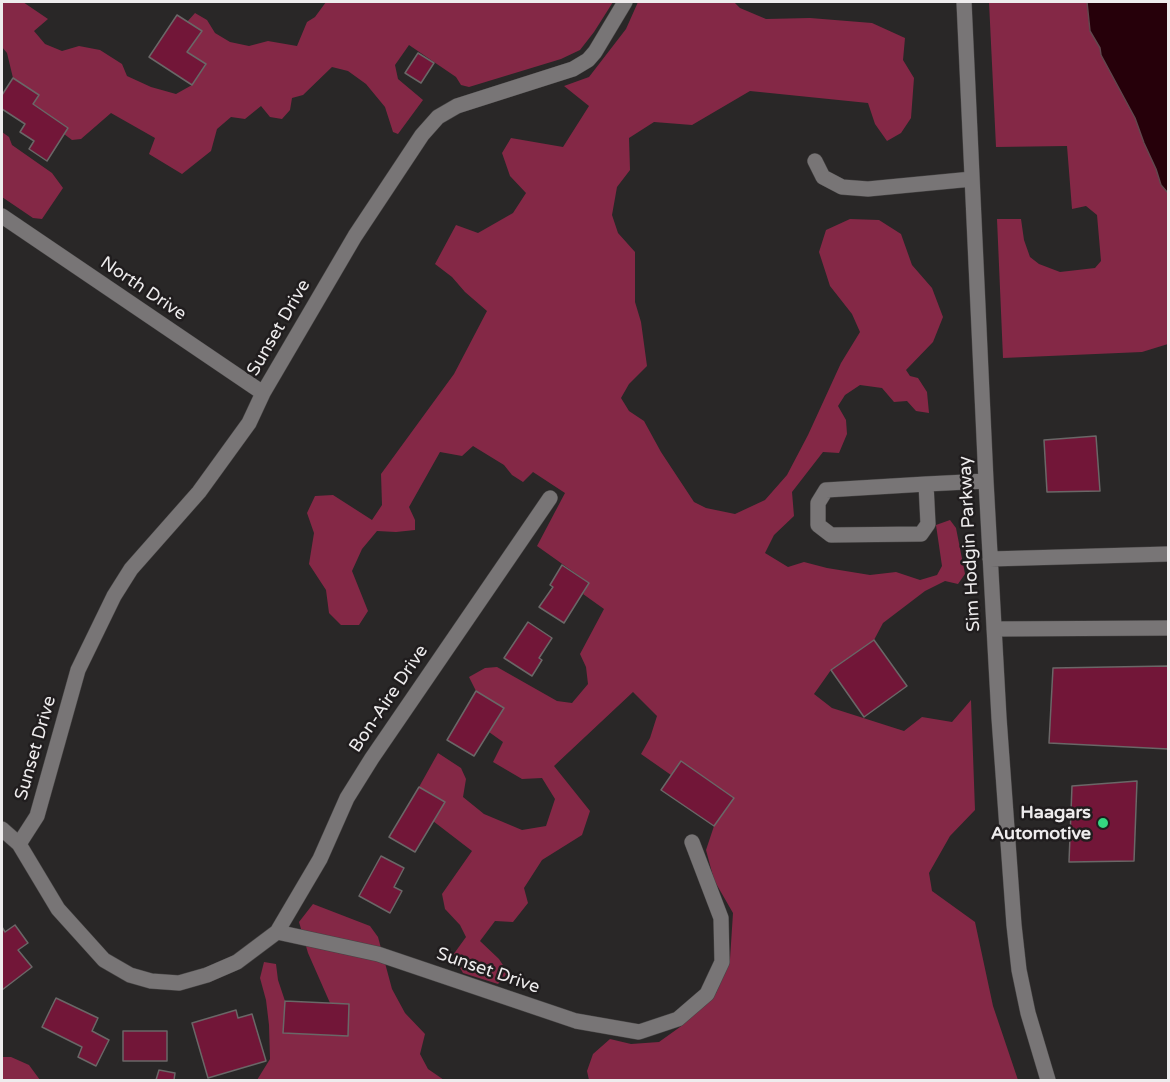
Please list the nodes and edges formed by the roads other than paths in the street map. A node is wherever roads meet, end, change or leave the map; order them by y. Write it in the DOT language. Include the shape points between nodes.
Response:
graph roads {
  1 [pos="625,2"];
  2 [pos="964,2"];
  3 [pos="815,161"];
  4 [pos="972,179"];
  5 [pos="2,216"];
  6 [pos="263,393"];
  7 [pos="986,481"];
  8 [pos="926,484"];
  9 [pos="550,498"];
  10 [pos="1168,554"];
  11 [pos="990,559"];
  12 [pos="1168,628"];
  13 [pos="994,629"];
  14 [pos="2,829"];
  15 [pos="692,842"];
  16 [pos="19,844"];
  17 [pos="277,932"];
  18 [pos="1048,1080"];
  1 -- 6 [label="street, Sunset Drive" via="588,60 573,69 457,106 438,117 355,236"];
  2 -- 4 [label="street, Sim Hodgin Parkway"];
  3 -- 4 [label="street" via="823,177 842,187 868,189"];
  4 -- 7 [label="street, Sim Hodgin Parkway"];
  5 -- 6 [label="street, North Drive"];
  6 -- 16 [label="street, Sunset Drive" via="249,423 199,492 142,556 114,596 78,670 37,816"];
  7 -- 8 [label="street"];
  7 -- 11 [label="street, Sim Hodgin Parkway"];
  8 -- 8 [label="street" via="826,490 818,503 818,525 831,535 921,534 928,524"];
  9 -- 17 [label="street, Bon-Aire Drive" via="372,758"];
  10 -- 11 [label="street"];
  11 -- 13 [label="street, Sim Hodgin Parkway"];
  12 -- 13 [label="street"];
  13 -- 18 [label="street, Sim Hodgin Parkway" via="1016,948 1028,1014"];
  14 -- 16 [label="street"];
  15 -- 17 [label="street, Sunset Drive" via="721,918 722,962 707,994 678,1019 639,1032 576,1022 378,954"];
  16 -- 17 [label="street" via="58,909 104,960 130,975 180,983 237,962"];
}
